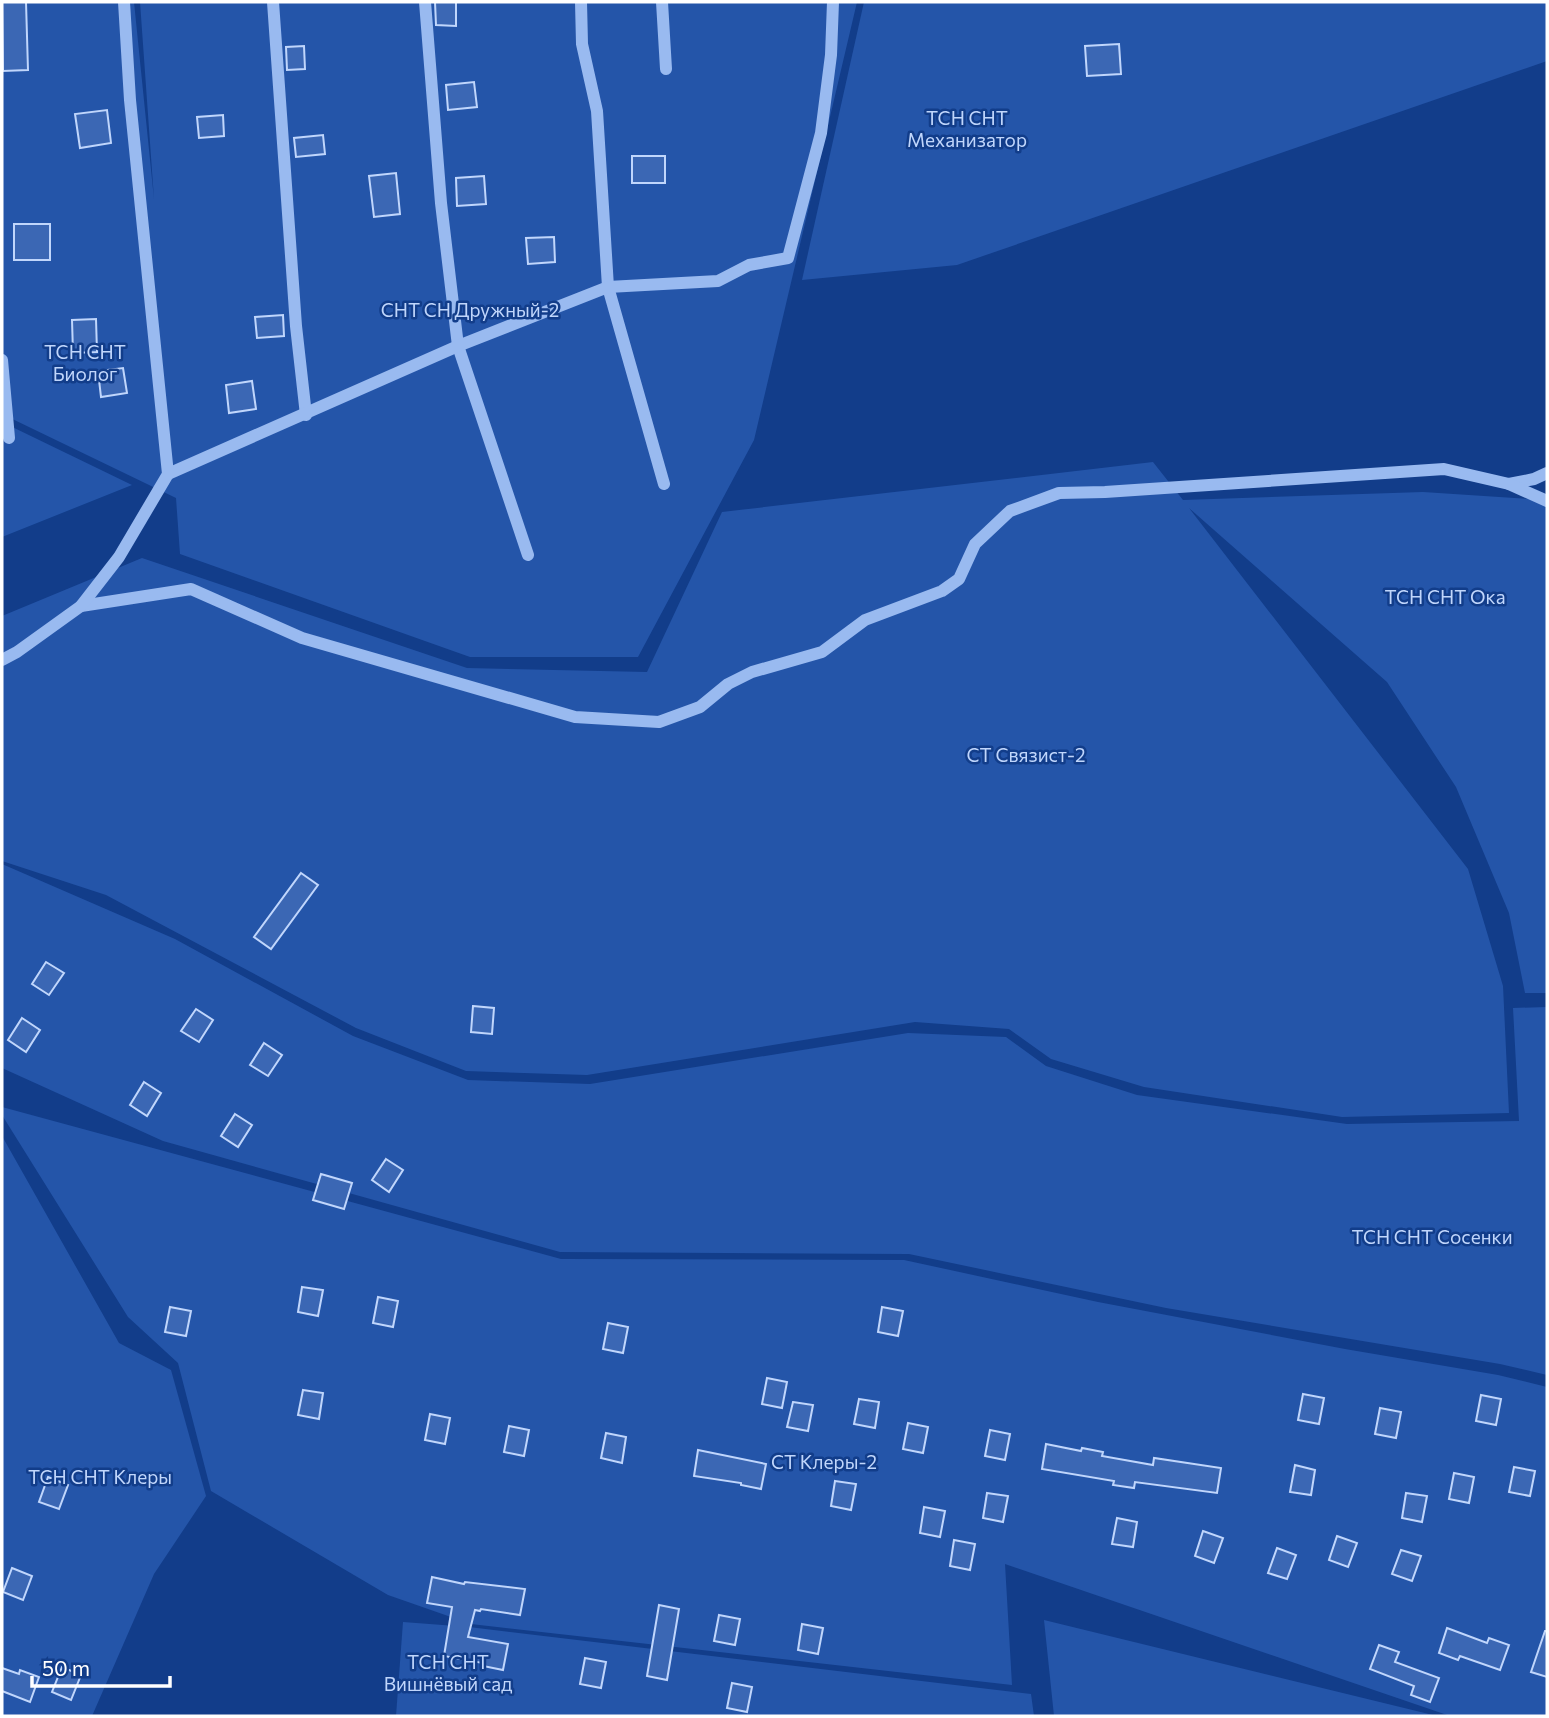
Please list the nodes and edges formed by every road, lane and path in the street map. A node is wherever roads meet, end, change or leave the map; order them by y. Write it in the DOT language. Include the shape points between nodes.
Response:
graph roads {
  1 [pos="124,2"];
  2 [pos="272,2"];
  3 [pos="425,2"];
  4 [pos="581,2"];
  5 [pos="662,2"];
  6 [pos="833,2"];
  7 [pos="666,69"];
  8 [pos="608,287"];
  9 [pos="458,346"];
  10 [pos="2,360"];
  11 [pos="306,415"];
  12 [pos="9,438"];
  13 [pos="1547,473"];
  14 [pos="168,474"];
  15 [pos="664,484"];
  16 [pos="1509,484"];
  17 [pos="1547,501"];
  18 [pos="528,555"];
  19 [pos="81,606"];
  20 [pos="2,660"];
  1 -- 14 [label="street"];
  2 -- 11 [label="street"];
  3 -- 9 [label="street"];
  4 -- 8 [label="street" via="582,44 597,111"];
  5 -- 7 [label="street"];
  6 -- 8 [label="street" via="821,133 788,258 749,265 718,281"];
  8 -- 9 [label="street"];
  8 -- 15 [label="street"];
  9 -- 11 [label="street"];
  9 -- 18 [label="street"];
  10 -- 12 [label="street"];
  11 -- 14 [label="street"];
  13 -- 16 [label="street"];
  14 -- 19 [label="street" via="118,557"];
  16 -- 17 [label="street"];
  16 -- 19 [label="street" via="1444,469 1059,493 1010,510 975,544 959,579 942,591 865,620 822,652 752,672 700,707 659,722 562,713 302,638 191,589"];
  19 -- 20 [label="street"];
}
